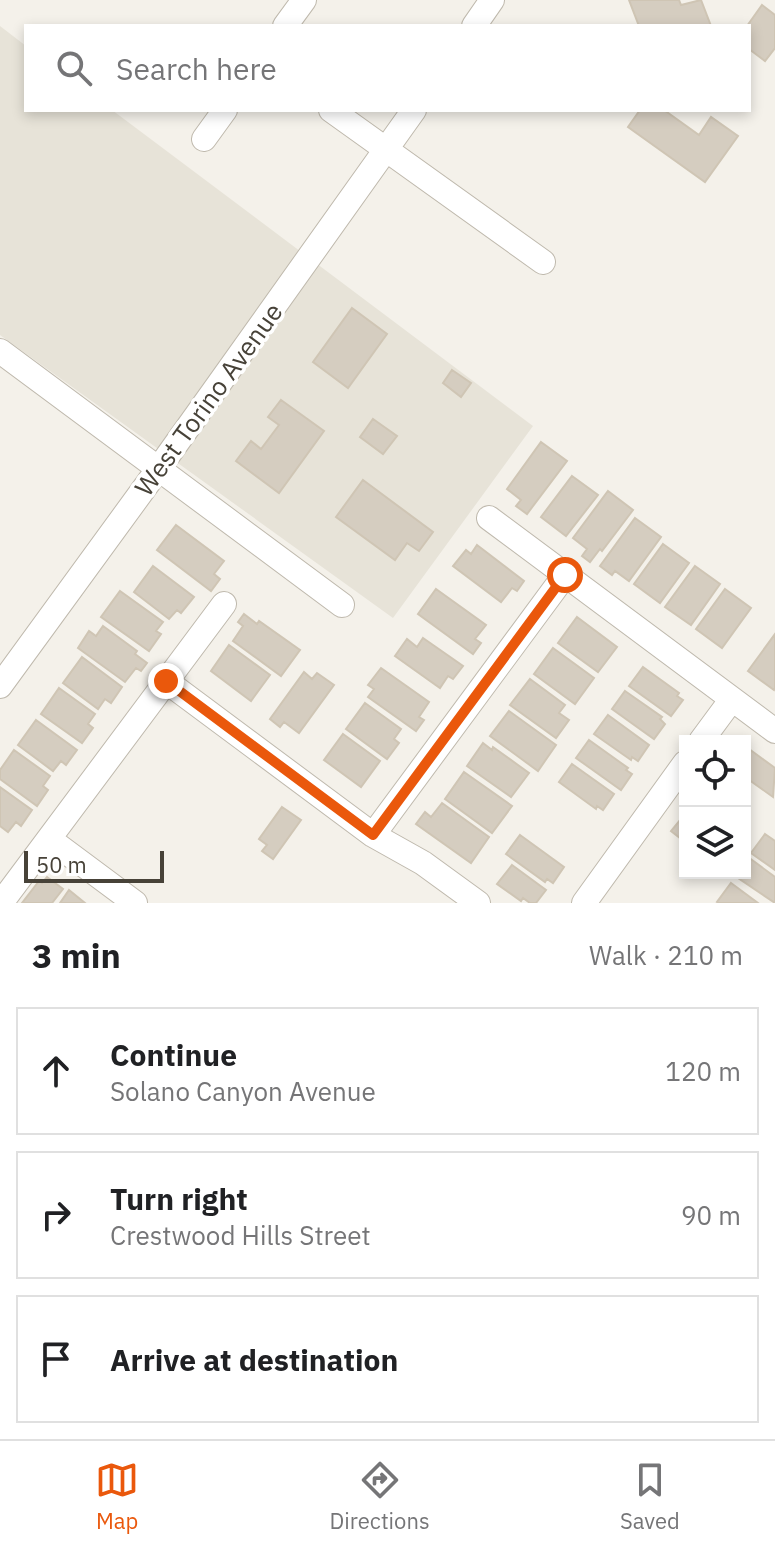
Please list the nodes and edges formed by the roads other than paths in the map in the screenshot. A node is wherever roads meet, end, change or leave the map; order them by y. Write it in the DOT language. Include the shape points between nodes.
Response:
graph roads {
  1 [pos="304,0"];
  2 [pos="492,0"];
  3 [pos="286,24"];
  4 [pos="475,24"];
  5 [pos="224,112"];
  6 [pos="334,112"];
  7 [pos="413,112"];
  8 [pos="204,139"];
  9 [pos="386,148"];
  10 [pos="543,262"];
  11 [pos="0,351"];
  12 [pos="159,468"];
  13 [pos="489,518"];
  14 [pos="565,575"];
  15 [pos="224,604"];
  16 [pos="342,605"];
  17 [pos="166,681"];
  18 [pos="0,686"];
  19 [pos="732,699"];
  20 [pos="775,731"];
  21 [pos="705,735"];
  22 [pos="679,771"];
  23 [pos="373,835"];
  24 [pos="49,839"];
  25 [pos="1,903"];
  26 [pos="135,903"];
  27 [pos="478,903"];
  28 [pos="584,903"];
  1 -- 3 [label="street"];
  2 -- 4 [label="street"];
  5 -- 8 [label="street"];
  6 -- 9 [label="street"];
  7 -- 9 [label="street, West Torino Avenue"];
  9 -- 10 [label="street"];
  9 -- 12 [label="street, West Torino Avenue"];
  11 -- 12 [label="street"];
  12 -- 16 [label="street"];
  12 -- 18 [label="street, West Torino Avenue"];
  13 -- 14 [label="street"];
  14 -- 19 [label="street"];
  14 -- 23 [label="street"];
  15 -- 17 [label="street"];
  17 -- 23 [label="street"];
  17 -- 24 [label="street"];
  19 -- 20 [label="street"];
  19 -- 21 [label="street"];
  22 -- 28 [label="street"];
  23 -- 27 [label="street"];
  24 -- 25 [label="street"];
  24 -- 26 [label="street"];
}
